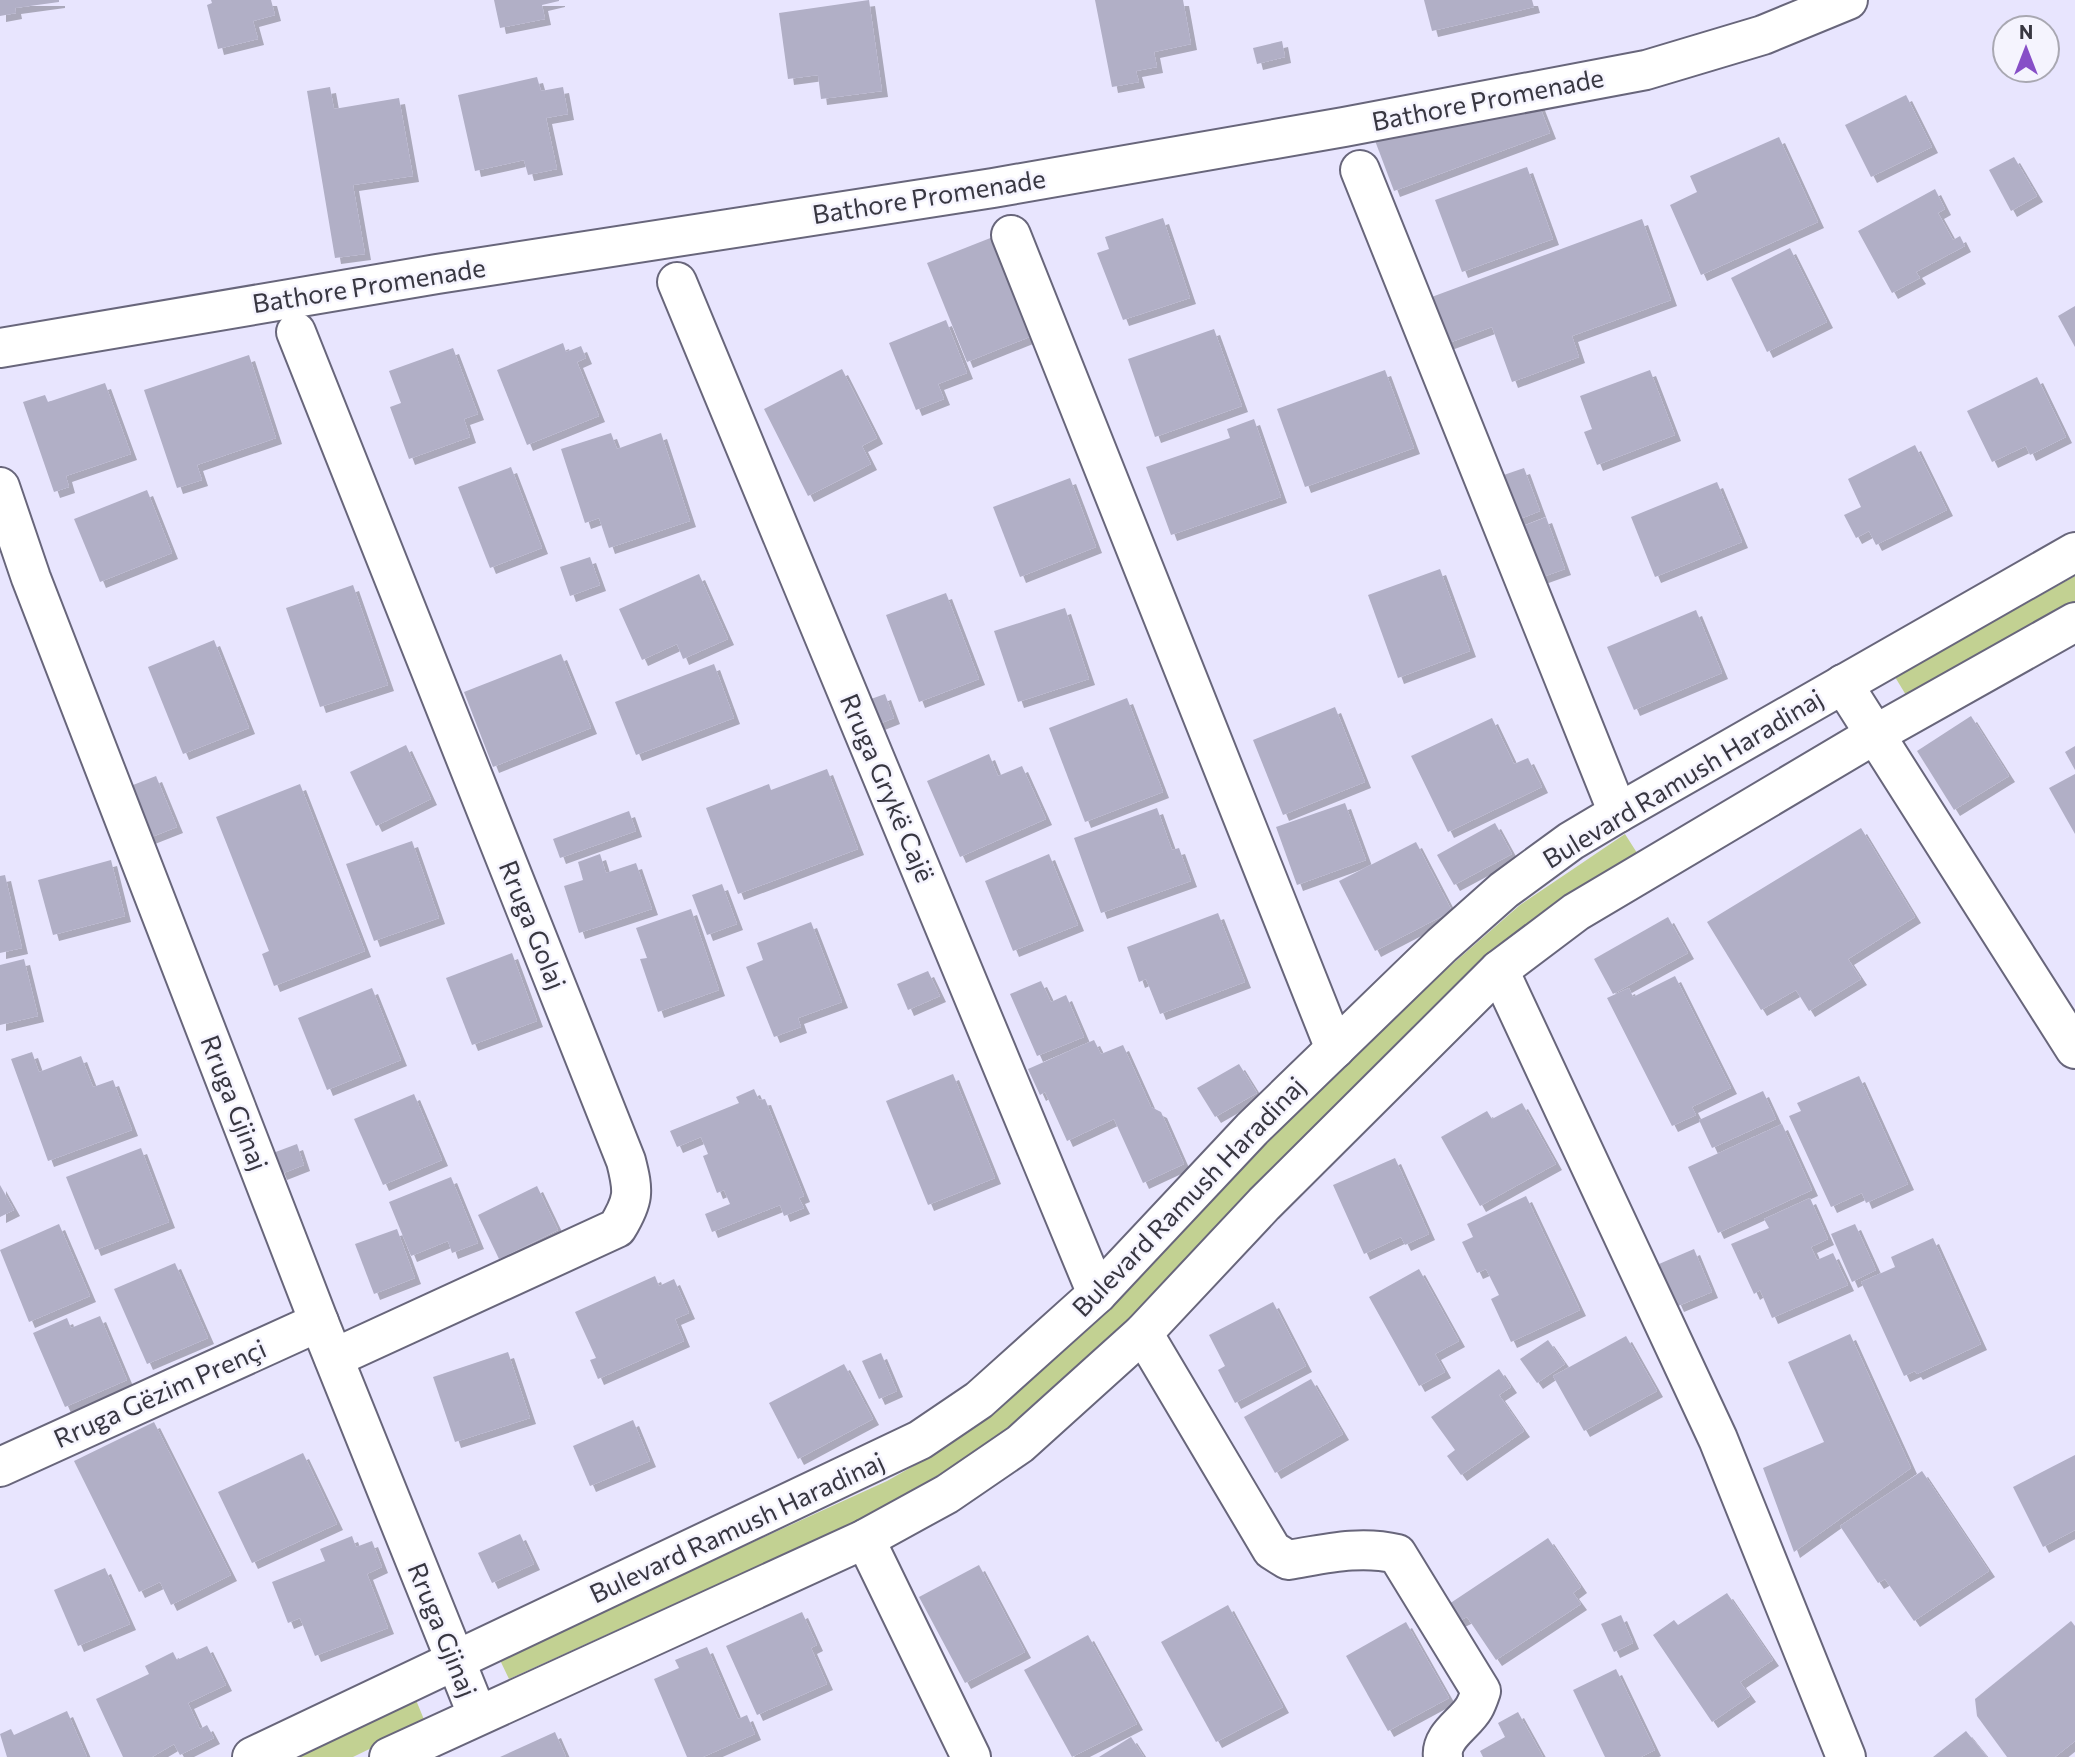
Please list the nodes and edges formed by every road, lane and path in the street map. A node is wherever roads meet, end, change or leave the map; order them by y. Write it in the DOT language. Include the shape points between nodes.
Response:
graph roads {
  1 [pos="1848,0"];
  2 [pos="1360,170"];
  3 [pos="1011,235"];
  4 [pos="677,282"];
  5 [pos="296,332"];
  6 [pos="0,348"];
  7 [pos="0,487"];
  8 [pos="2075,552"];
  9 [pos="2075,622"];
  10 [pos="1843,684"];
  11 [pos="1874,735"];
  12 [pos="1618,813"];
  13 [pos="1499,970"];
  14 [pos="1335,1049"];
  15 [pos="2075,1049"];
  16 [pos="1097,1294"];
  17 [pos="319,1322"];
  18 [pos="1143,1333"];
  19 [pos="334,1358"];
  20 [pos="0,1467"];
  21 [pos="865,1539"];
  22 [pos="454,1661"];
  23 [pos="477,1714"];
  24 [pos="252,1757"];
  25 [pos="389,1757"];
  26 [pos="971,1757"];
  27 [pos="1443,1757"];
  28 [pos="1846,1757"];
  1 -- 6 [label="street, Bathore Promenade" via="1763,35 1646,70 1344,127"];
  2 -- 12 [label="street"];
  3 -- 14 [label="street"];
  4 -- 16 [label="street, Rruga Grykë Cajë"];
  5 -- 19 [label="street, Rruga Golaj" via="621,1148 633,1189 629,1208 617,1228"];
  7 -- 17 [label="street, Rruga Gjinaj" via="31,578"];
  8 -- 10 [label="street, Bulevard Ramush Haradinaj"];
  9 -- 11 [label="street"];
  10 -- 11 [label="street"];
  10 -- 12 [label="street, Bulevard Ramush Haradinaj"];
  11 -- 13 [label="street" via="1576,912"];
  11 -- 15 [label="street"];
  12 -- 14 [label="street, Bulevard Ramush Haradinaj" via="1504,890"];
  13 -- 18 [label="street" via="1264,1204"];
  13 -- 28 [label="street" via="1718,1439"];
  14 -- 16 [label="street, Bulevard Ramush Haradinaj" via="1252,1129"];
  16 -- 22 [label="street, Bulevard Ramush Haradinaj" via="979,1400 920,1440"];
  17 -- 19 [label="street, Rruga Gjinaj"];
  17 -- 20 [label="street, Rruga Gëzim Prençi"];
  18 -- 21 [label="street" via="1020,1444 947,1494"];
  18 -- 27 [label="street" via="1272,1550 1288,1560 1353,1549 1397,1554 1481,1691 1474,1709 1451,1734"];
  19 -- 22 [label="street, Rruga Gjinaj"];
  21 -- 23 [label="street"];
  21 -- 26 [label="street"];
  22 -- 23 [label="street, Rruga Gjinaj"];
  22 -- 24 [label="street, Bulevard Ramush Haradinaj"];
  23 -- 25 [label="street"];
}
